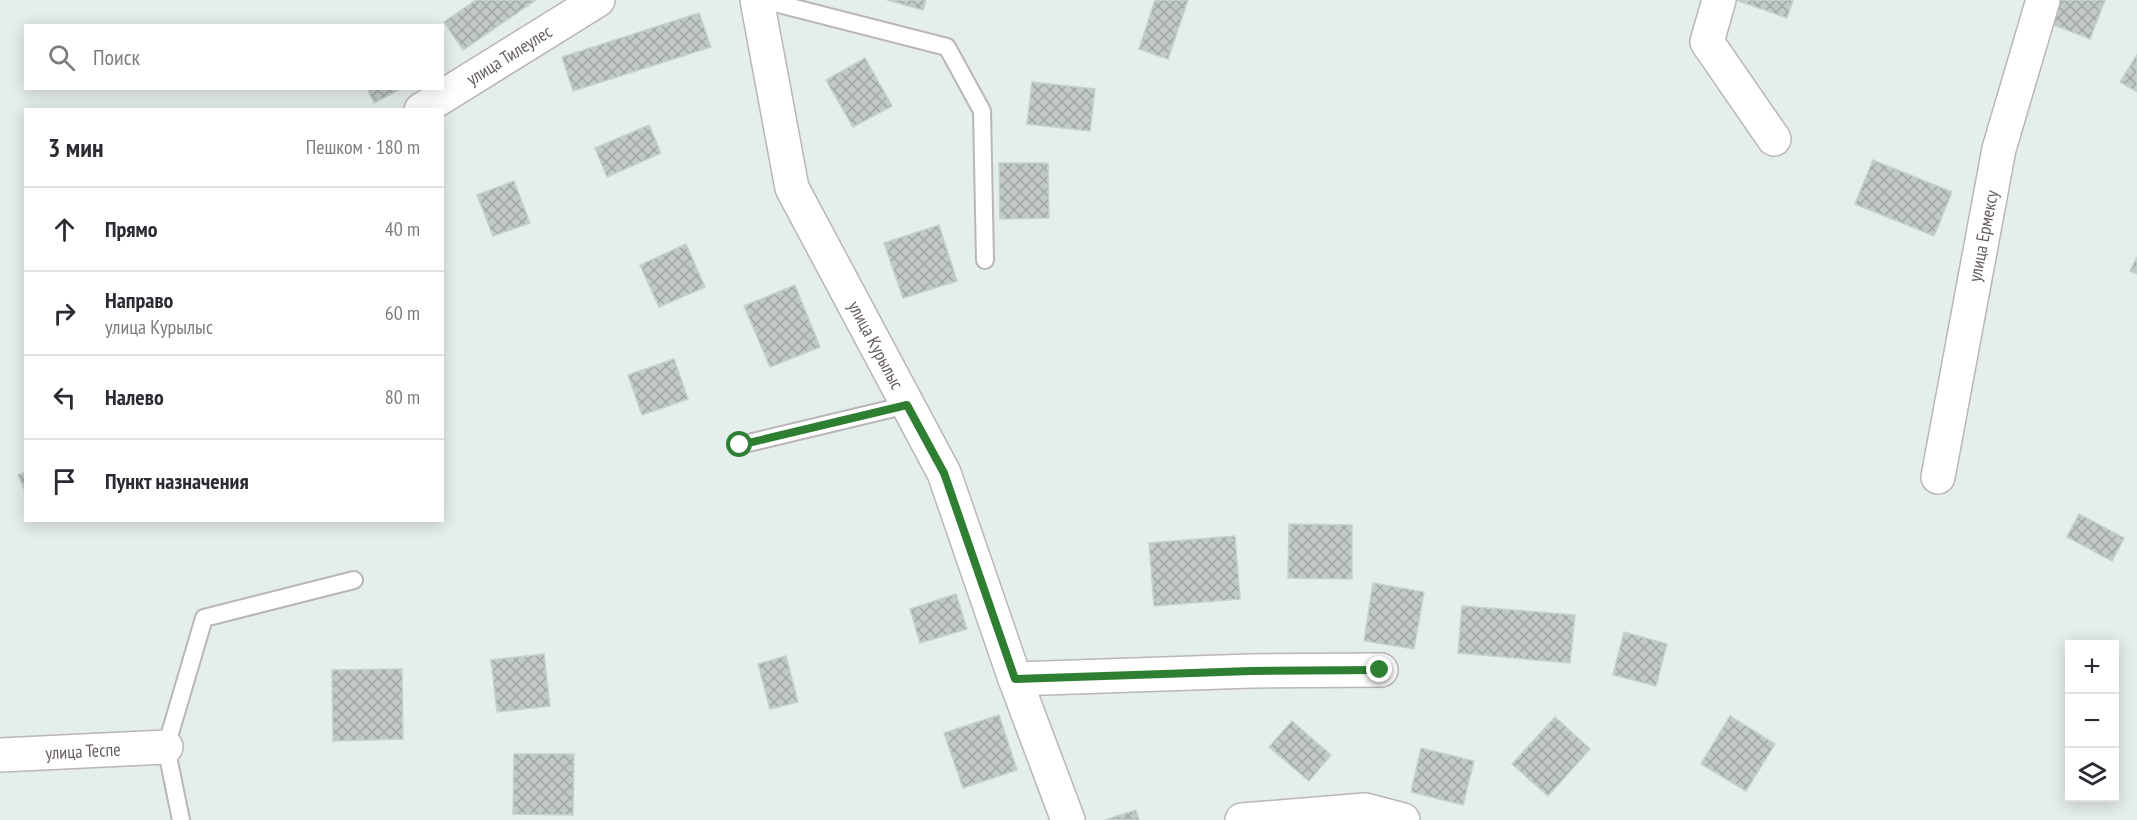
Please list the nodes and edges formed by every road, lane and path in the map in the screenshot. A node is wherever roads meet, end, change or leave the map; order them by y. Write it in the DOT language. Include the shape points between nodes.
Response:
graph roads {
  1 [pos="598,0"];
  2 [pos="757,0"];
  3 [pos="764,0"];
  4 [pos="1719,0"];
  5 [pos="2043,0"];
  6 [pos="424,108"];
  7 [pos="1774,139"];
  8 [pos="985,260"];
  9 [pos="907,405"];
  10 [pos="740,445"];
  11 [pos="1938,477"];
  12 [pos="354,580"];
  13 [pos="1380,670"];
  14 [pos="1015,679"];
  15 [pos="166,747"];
  16 [pos="0,755"];
  17 [pos="181,820"];
  18 [pos="1068,820"];
  19 [pos="1242,820"];
  20 [pos="1403,820"];
  1 -- 6 [label="street, улица Тилеулес"];
  2 -- 9 [label="street, улица Курылыс" via="792,188"];
  3 -- 8 [label="lane" via="947,47 982,111"];
  4 -- 7 [label="street" via="1707,42"];
  5 -- 11 [label="street, улица Ермексу" via="1999,149"];
  9 -- 10 [label="lane"];
  9 -- 14 [label="street, улица Курылыс" via="944,473"];
  12 -- 15 [label="lane" via="204,618"];
  13 -- 14 [label="street"];
  14 -- 18 [label="street, улица Курылыс"];
  15 -- 16 [label="street, улица Теспе"];
  15 -- 17 [label="lane"];
  19 -- 20 [label="street" via="1365,810"];
}
